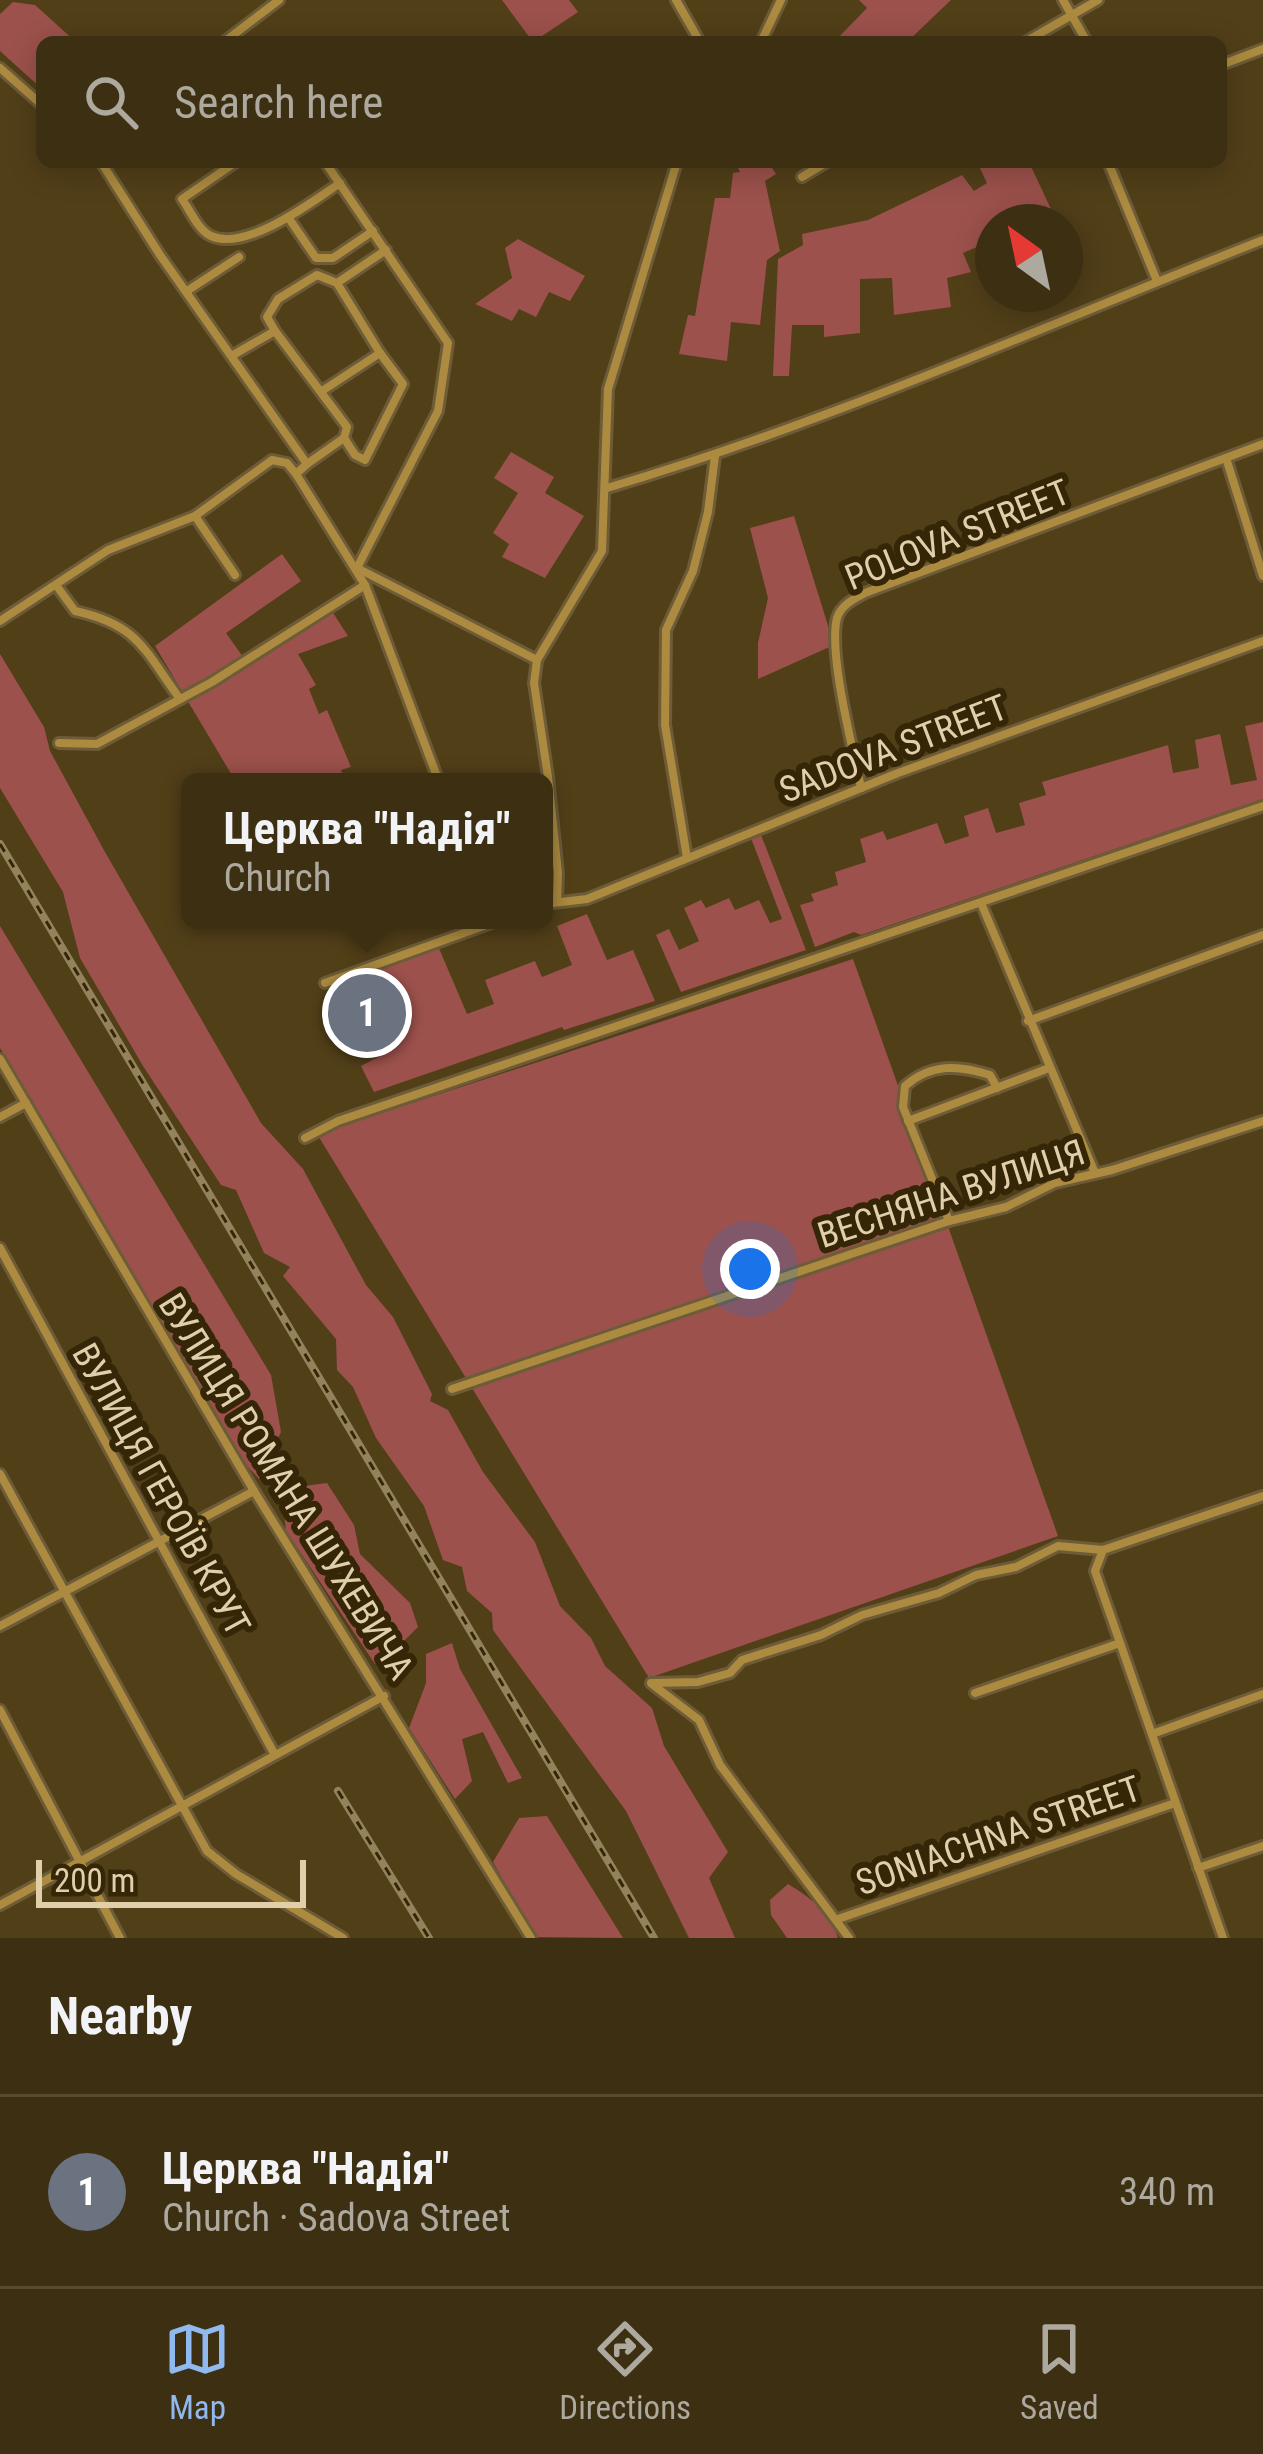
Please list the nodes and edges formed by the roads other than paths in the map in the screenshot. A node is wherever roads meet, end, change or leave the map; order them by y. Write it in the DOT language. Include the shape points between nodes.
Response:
graph roads {
  1 [pos="278,0"];
  2 [pos="676,0"];
  3 [pos="781,0"];
  4 [pos="1063,0"];
  5 [pos="1098,0"];
  6 [pos="1071,14"];
  7 [pos="239,36"];
  8 [pos="697,36"];
  9 [pos="763,36"];
  10 [pos="1035,36"];
  11 [pos="1084,36"];
  12 [pos="1263,49"];
  13 [pos="1227,63"];
  14 [pos="0,68"];
  15 [pos="36,100"];
  16 [pos="105,168"];
  17 [pos="227,168"];
  18 [pos="330,168"];
  19 [pos="675,168"];
  20 [pos="817,168"];
  21 [pos="1110,168"];
  22 [pos="802,177"];
  23 [pos="340,183"];
  24 [pos="288,217"];
  25 [pos="373,231"];
  26 [pos="1263,240"];
  27 [pos="386,250"];
  28 [pos="239,257"];
  29 [pos="1157,281"];
  30 [pos="337,283"];
  31 [pos="187,291"];
  32 [pos="275,331"];
  33 [pos="380,353"];
  34 [pos="232,356"];
  35 [pos="322,391"];
  36 [pos="344,438"];
  37 [pos="1263,444"];
  38 [pos="716,456"];
  39 [pos="1226,458"];
  40 [pos="307,464"];
  41 [pos="296,474"];
  42 [pos="607,488"];
  43 [pos="195,516"];
  44 [pos="357,568"];
  45 [pos="235,575"];
  46 [pos="1263,576"];
  47 [pos="365,584"];
  48 [pos="56,585"];
  49 [pos="0,621"];
  50 [pos="1263,641"];
  51 [pos="537,660"];
  52 [pos="180,699"];
  53 [pos="59,743"];
  54 [pos="436,773"];
  55 [pos="547,773"];
  56 [pos="860,788"];
  57 [pos="1263,806"];
  58 [pos="553,826"];
  59 [pos="687,858"];
  60 [pos="556,900"];
  61 [pos="553,901"];
  62 [pos="980,903"];
  63 [pos="468,929"];
  64 [pos="1263,935"];
  65 [pos="325,983"];
  66 [pos="1028,1021"];
  67 [pos="0,1059"];
  68 [pos="1048,1068"];
  69 [pos="998,1088"];
  70 [pos="26,1103"];
  71 [pos="0,1117"];
  72 [pos="908,1121"];
  73 [pos="1263,1121"];
  74 [pos="304,1138"];
  75 [pos="1095,1173"];
  76 [pos="949,1221"];
  77 [pos="0,1249"];
  78 [pos="452,1389"];
  79 [pos="0,1474"];
  80 [pos="254,1491"];
  81 [pos="1263,1496"];
  82 [pos="160,1542"];
  83 [pos="1102,1550"];
  84 [pos="64,1593"];
  85 [pos="0,1627"];
  86 [pos="1120,1642"];
  87 [pos="975,1694"];
  88 [pos="1263,1694"];
  89 [pos="384,1696"];
  90 [pos="0,1710"];
  91 [pos="1152,1733"];
  92 [pos="275,1755"];
  93 [pos="1175,1802"];
  94 [pos="180,1807"];
  95 [pos="1263,1846"];
  96 [pos="80,1861"];
  97 [pos="1198,1868"];
  98 [pos="0,1905"];
  99 [pos="838,1919"];
  100 [pos="117,1937"];
  101 [pos="343,1938"];
  102 [pos="531,1938"];
  103 [pos="849,1938"];
  104 [pos="1223,1938"];
  1 -- 7 [label="street"];
  2 -- 8 [label="street"];
  3 -- 9 [label="street"];
  4 -- 6 [label="street"];
  5 -- 6 [label="street"];
  6 -- 10 [label="street"];
  6 -- 11 [label="street"];
  12 -- 13 [label="street"];
  14 -- 15 [label="street"];
  16 -- 31 [label="street"];
  17 -- 24 [label="street" via="182,199 205,233 253,234"];
  18 -- 23 [label="street"];
  19 -- 42 [label="street" via="608,389"];
  20 -- 22 [label="street"];
  21 -- 29 [label="street"];
  23 -- 24 [label="street"];
  23 -- 25 [label="street"];
  24 -- 25 [label="street" via="316,258 333,258"];
  25 -- 27 [label="street"];
  26 -- 29 [label="street"];
  27 -- 30 [label="street"];
  27 -- 44 [label="street" via="448,343 447,368 439,411"];
  28 -- 31 [label="street"];
  29 -- 38 [label="street"];
  30 -- 32 [label="street" via="317,275 278,299 267,316"];
  30 -- 33 [label="street"];
  31 -- 34 [label="street"];
  32 -- 34 [label="street"];
  32 -- 35 [label="street"];
  33 -- 35 [label="street"];
  33 -- 36 [label="street" via="403,384 365,460"];
  34 -- 40 [label="street"];
  35 -- 36 [label="street" via="347,427"];
  36 -- 40 [label="street"];
  37 -- 39 [label="street, POLOVA STREET"];
  38 -- 42 [label="street"];
  38 -- 59 [label="street" via="693,571 666,630 664,725"];
  39 -- 46 [label="street"];
  39 -- 56 [label="street, POLOVA STREET" via="844,605 837,653"];
  40 -- 41 [label="street"];
  41 -- 43 [label="street" via="272,460"];
  41 -- 44 [label="street"];
  42 -- 51 [label="street" via="602,550"];
  43 -- 45 [label="street"];
  43 -- 48 [label="street" via="108,550"];
  44 -- 47 [label="street"];
  44 -- 51 [label="street"];
  47 -- 52 [label="street"];
  47 -- 54 [label="street"];
  48 -- 49 [label="street"];
  48 -- 52 [label="street" via="75,611 112,619 132,634"];
  50 -- 56 [label="street, SADOVA STREET"];
  51 -- 55 [label="street"];
  52 -- 53 [label="street" via="97,744"];
  56 -- 59 [label="street, SADOVA STREET"];
  57 -- 62 [label="street"];
  58 -- 60 [label="street"];
  59 -- 60 [label="street, SADOVA STREET" via="586,899"];
  60 -- 61 [label="street, SADOVA STREET"];
  62 -- 66 [label="street"];
  62 -- 74 [label="street"];
  63 -- 65 [label="street"];
  64 -- 66 [label="street"];
  66 -- 68 [label="street"];
  67 -- 70 [label="street, ВУЛИЦЯ РОМАНА ШУХЕВИЧА"];
  68 -- 69 [label="street"];
  68 -- 75 [label="street"];
  69 -- 72 [label="street"];
  69 -- 72 [label="street" via="990,1075 960,1066 920,1073 905,1086"];
  70 -- 71 [label="street"];
  70 -- 80 [label="street, ВУЛИЦЯ РОМАНА ШУХЕВИЧА"];
  72 -- 76 [label="street"];
  73 -- 75 [label="street, ВЕСНЯНА ВУЛИЦЯ"];
  75 -- 76 [label="street, ВЕСНЯНА ВУЛИЦЯ"];
  76 -- 78 [label="street, ВЕСНЯНА ВУЛИЦЯ"];
  77 -- 82 [label="street, ВУЛИЦЯ ГЕРОЇВ КРУТ"];
  79 -- 84 [label="street"];
  80 -- 82 [label="street"];
  80 -- 89 [label="street, ВУЛИЦЯ РОМАНА ШУХЕВИЧА"];
  81 -- 83 [label="street"];
  82 -- 84 [label="street"];
  82 -- 92 [label="street, ВУЛИЦЯ ГЕРОЇВ КРУТ"];
  83 -- 86 [label="street" via="1095,1571"];
  83 -- 99 [label="street" via="1058,1546 742,1660 730,1673 651,1683 699,1720 720,1765"];
  84 -- 85 [label="street"];
  84 -- 94 [label="street"];
  86 -- 87 [label="street"];
  86 -- 91 [label="street"];
  88 -- 91 [label="street"];
  89 -- 92 [label="street"];
  89 -- 102 [label="street, ВУЛИЦЯ РОМАНА ШУХЕВИЧА"];
  90 -- 96 [label="street"];
  91 -- 93 [label="street"];
  92 -- 94 [label="street"];
  93 -- 97 [label="street"];
  93 -- 99 [label="street, SONIACHNA STREET"];
  94 -- 96 [label="street"];
  94 -- 101 [label="street" via="207,1851"];
  95 -- 97 [label="street"];
  96 -- 98 [label="street"];
  96 -- 100 [label="street"];
  97 -- 104 [label="street"];
  99 -- 103 [label="street"];
}
